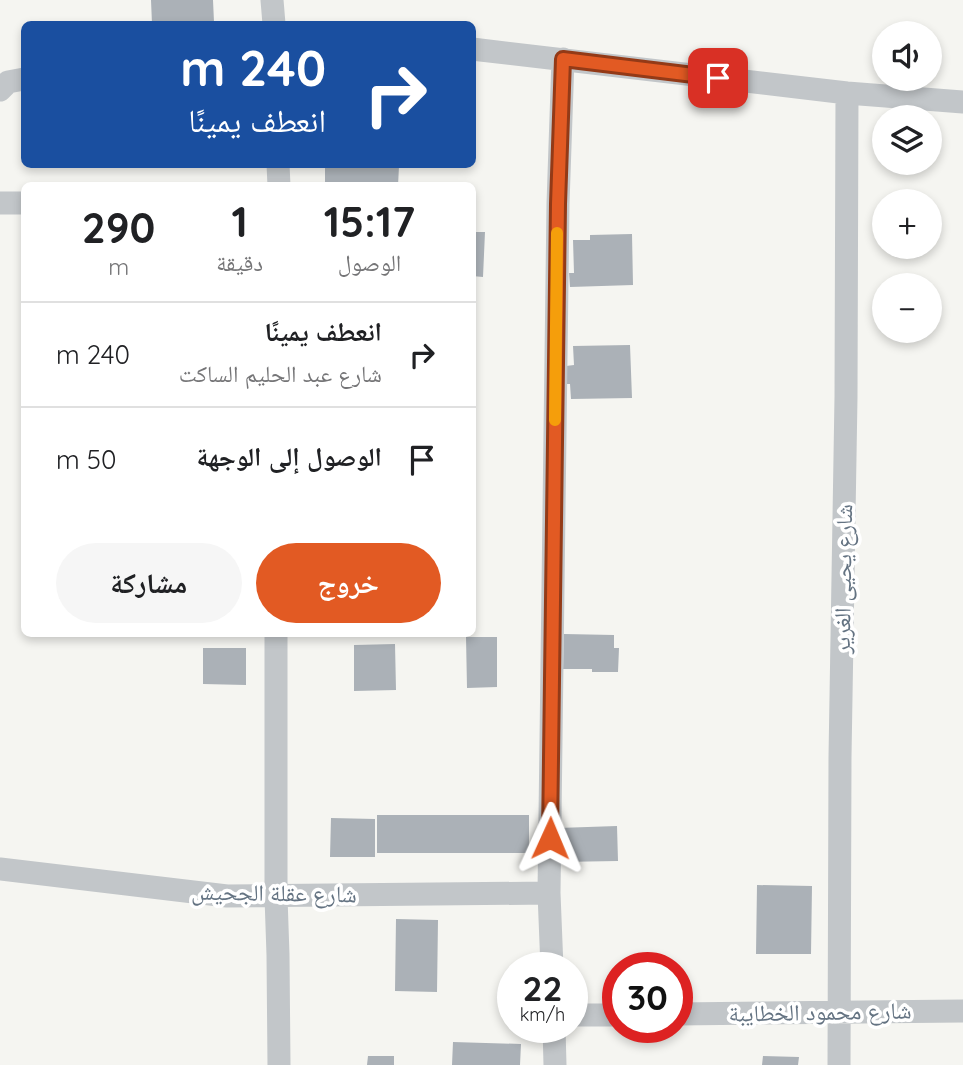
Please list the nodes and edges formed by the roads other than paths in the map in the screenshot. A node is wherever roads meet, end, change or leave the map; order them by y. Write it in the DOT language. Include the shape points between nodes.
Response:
graph roads {
  1 [pos="272,0"];
  2 [pos="274,21"];
  3 [pos="476,49"];
  4 [pos="563,59"];
  5 [pos="21,80"];
  6 [pos="0,90"];
  7 [pos="847,93"];
  8 [pos="963,102"];
  9 [pos="21,202"];
  10 [pos="0,204"];
  11 [pos="276,637"];
  12 [pos="0,869"];
  13 [pos="549,893"];
  14 [pos="276,897"];
  15 [pos="551,952"];
  16 [pos="963,1011"];
  17 [pos="839,1012"];
  18 [pos="693,1014"];
  19 [pos="554,1043"];
  20 [pos="279,1065"];
  21 [pos="555,1065"];
  22 [pos="839,1065"];
  1 -- 2 [label="street"];
  3 -- 4 [label="street"];
  4 -- 7 [label="street"];
  4 -- 13 [label="street"];
  5 -- 6 [label="street" via="8,82"];
  7 -- 8 [label="street"];
  7 -- 17 [label="street, شارع يحيى الغرير"];
  9 -- 10 [label="street"];
  11 -- 14 [label="street"];
  12 -- 14 [label="street, شارع عقلة الجحيش" via="228,896"];
  13 -- 14 [label="street, شارع عقلة الجحيش"];
  13 -- 15 [label="street"];
  14 -- 20 [label="street"];
  16 -- 17 [label="street, شارع محمود الخطايبة"];
  17 -- 18 [label="street, شارع محمود الخطايبة"];
  17 -- 22 [label="street, شارع يحيى الغرير"];
  19 -- 21 [label="street"];
}
